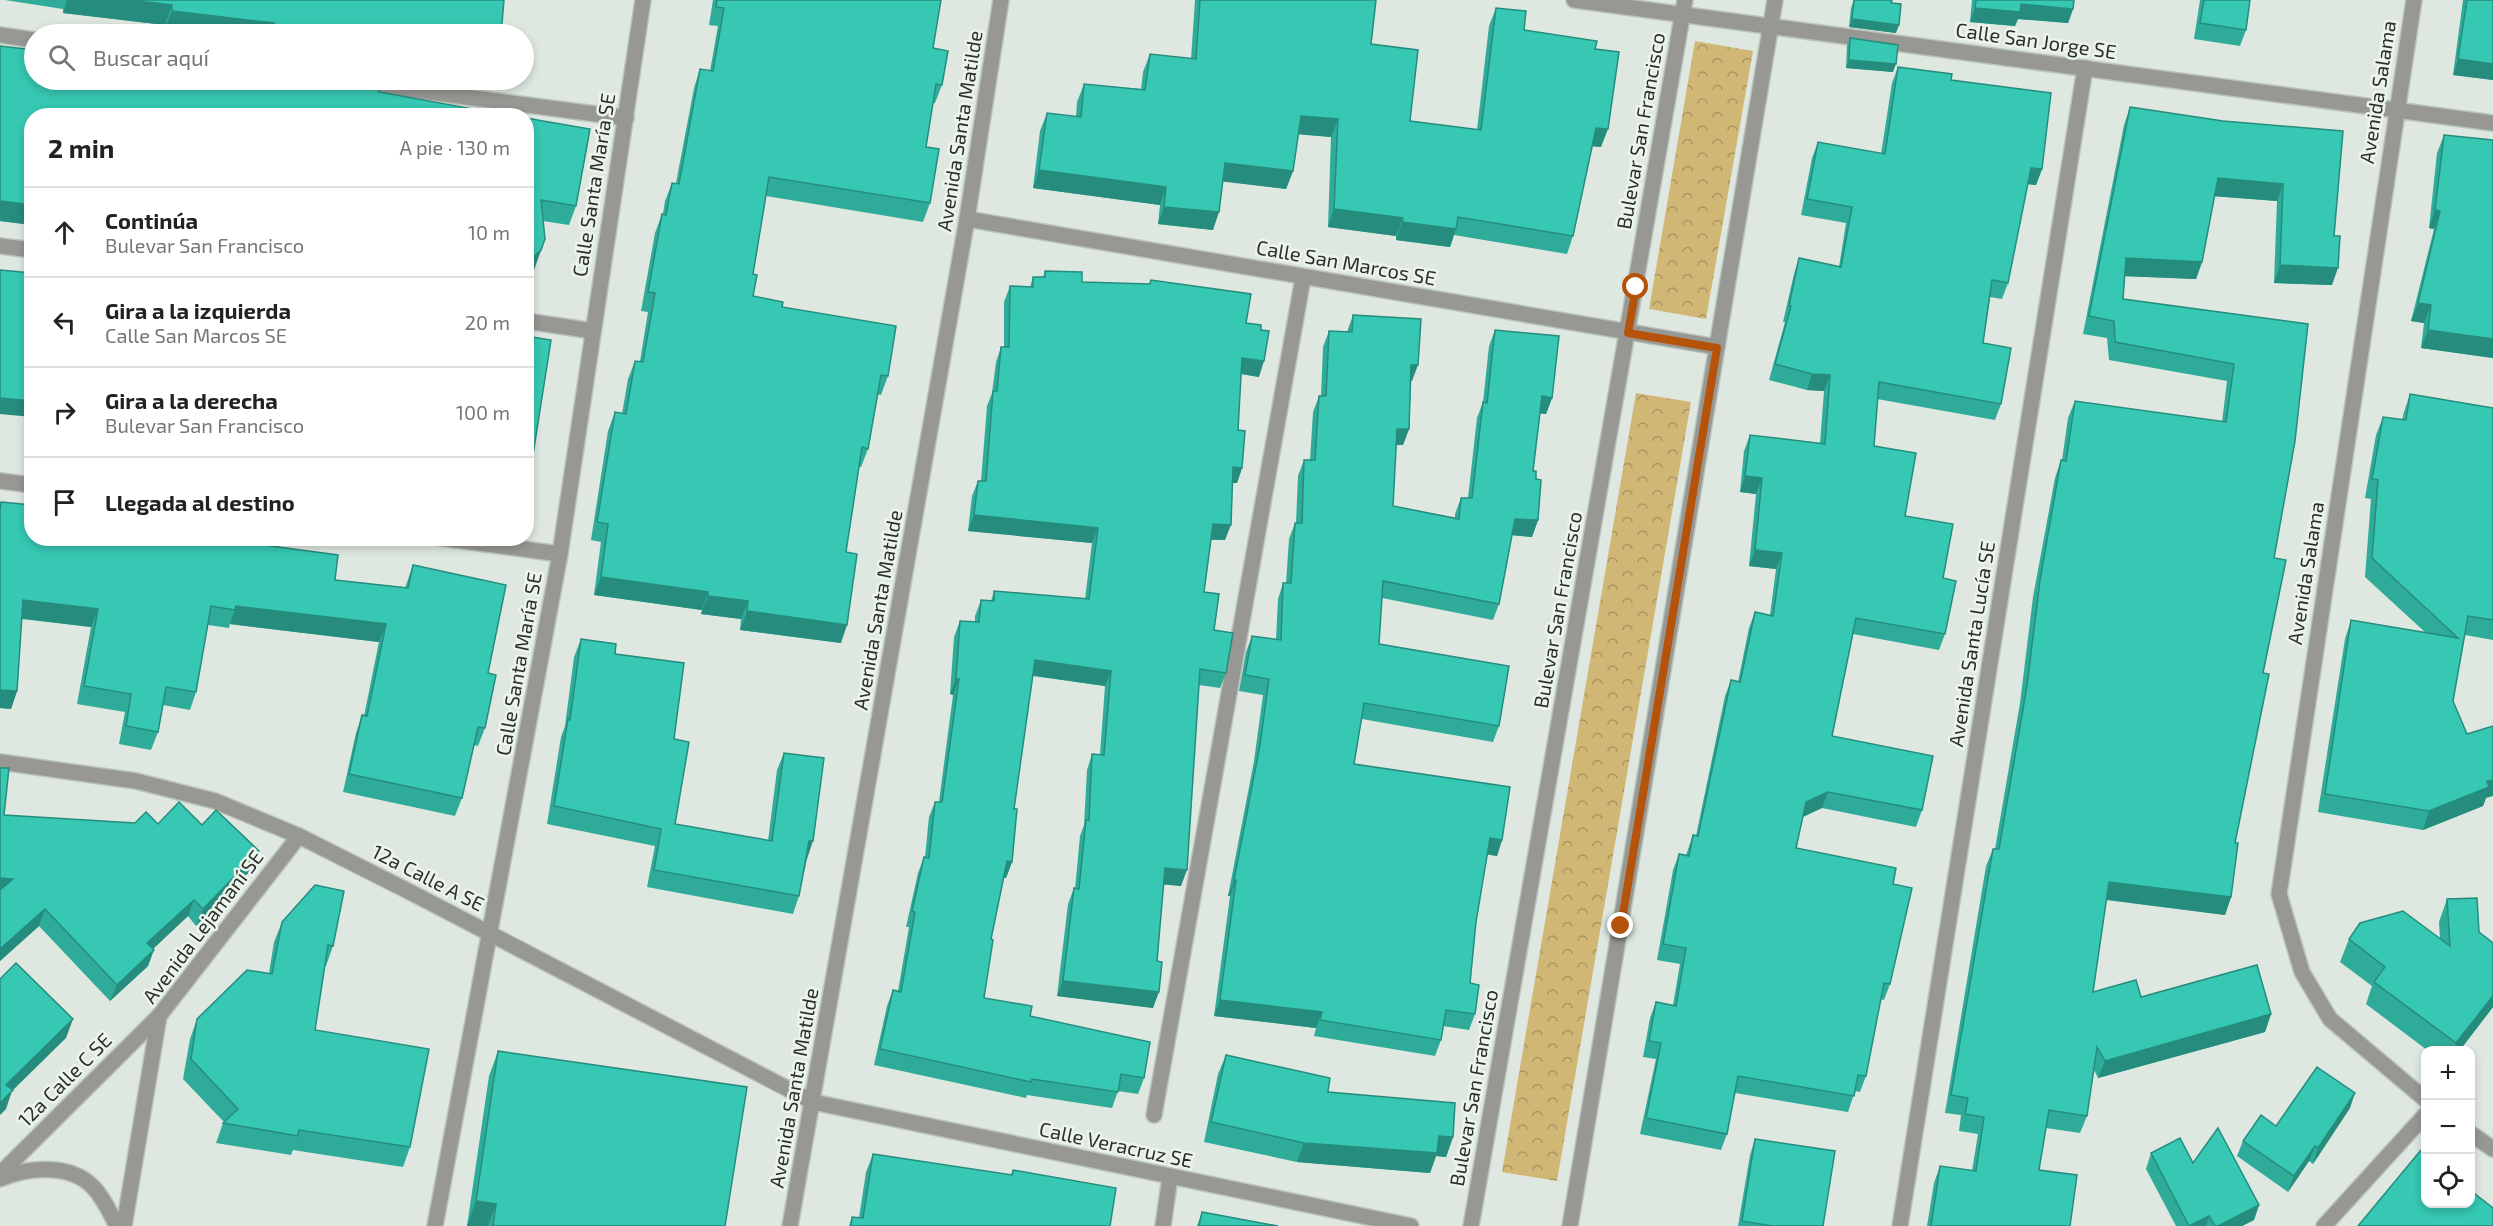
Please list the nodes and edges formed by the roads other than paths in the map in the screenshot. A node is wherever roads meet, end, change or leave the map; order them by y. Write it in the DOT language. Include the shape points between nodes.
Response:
graph roads {
  1 [pos="643,0"];
  2 [pos="1001,0"];
  3 [pos="1574,0"];
  4 [pos="1776,0"];
  5 [pos="2414,0"];
  6 [pos="1684,7"];
  7 [pos="1771,27"];
  8 [pos="0,35"];
  9 [pos="24,39"];
  10 [pos="2085,68"];
  11 [pos="412,90"];
  12 [pos="2396,110"];
  13 [pos="626,118"];
  14 [pos="2493,123"];
  15 [pos="967,219"];
  16 [pos="0,246"];
  17 [pos="24,249"];
  18 [pos="1303,278"];
  19 [pos="534,322"];
  20 [pos="593,331"];
  21 [pos="1628,333"];
  22 [pos="1717,348"];
  23 [pos="0,481"];
  24 [pos="24,484"];
  25 [pos="500,546"];
  26 [pos="560,554"];
  27 [pos="0,762"];
  28 [pos="299,836"];
  29 [pos="491,934"];
  30 [pos="159,1016"];
  31 [pos="2421,1096"];
  32 [pos="813,1102"];
  33 [pos="1154,1115"];
  34 [pos="2421,1119"];
  35 [pos="2475,1136"];
  36 [pos="2493,1149"];
  37 [pos="0,1174"];
  38 [pos="1170,1177"];
  39 [pos="0,1179"];
  40 [pos="117,1226"];
  41 [pos="124,1226"];
  42 [pos="435,1226"];
  43 [pos="790,1226"];
  44 [pos="1163,1226"];
  45 [pos="1411,1226"];
  46 [pos="1471,1226"];
  47 [pos="1570,1226"];
  48 [pos="1900,1226"];
  49 [pos="2324,1226"];
  1 -- 13 [label="street, Calle Santa María SE"];
  2 -- 15 [label="street, Avenida Santa Matilde"];
  3 -- 6 [label="street, Calle San Jorge SE"];
  4 -- 7 [label="street"];
  5 -- 12 [label="street, Avenida Salama"];
  6 -- 7 [label="street, Calle San Jorge SE"];
  6 -- 21 [label="street, Bulevar San Francisco"];
  7 -- 10 [label="street, Calle San Jorge SE"];
  7 -- 22 [label="street"];
  8 -- 9 [label="street"];
  10 -- 12 [label="street, Calle San Jorge SE"];
  10 -- 48 [label="street, Avenida Santa Lucía SE"];
  11 -- 13 [label="street"];
  12 -- 14 [label="street, Calle San Jorge SE"];
  12 -- 31 [label="street, Avenida Salama" via="2279,894 2302,972 2330,1019"];
  13 -- 20 [label="street, Calle Santa María SE"];
  15 -- 18 [label="street, Calle San Marcos SE"];
  15 -- 32 [label="street, Avenida Santa Matilde"];
  16 -- 17 [label="street"];
  18 -- 21 [label="street, Calle San Marcos SE"];
  18 -- 33 [label="street"];
  19 -- 20 [label="street"];
  20 -- 26 [label="street, Calle Santa María SE"];
  21 -- 22 [label="street, Calle San Marcos SE"];
  21 -- 46 [label="street, Bulevar San Francisco"];
  22 -- 47 [label="street"];
  23 -- 24 [label="street"];
  25 -- 26 [label="street"];
  26 -- 29 [label="street, Calle Santa María SE"];
  27 -- 28 [label="street, 12a Calle A SE" via="136,781 215,801"];
  28 -- 29 [label="street, 12a Calle A SE"];
  28 -- 30 [label="street, Avenida Lejamaní SE"];
  29 -- 32 [label="street, 12a Calle A SE"];
  29 -- 42 [label="street, Calle Santa María SE"];
  30 -- 37 [label="street, 12a Calle C SE"];
  30 -- 41 [label="street, Avenida Lejamaní SE"];
  32 -- 38 [label="street, Calle Veracruz SE"];
  32 -- 43 [label="street, Avenida Santa Matilde"];
  34 -- 49 [label="street"];
  35 -- 36 [label="street"];
  38 -- 44 [label="street"];
  38 -- 45 [label="street, Calle Veracruz SE"];
  39 -- 40 [label="street" via="36,1170 74,1175 91,1185 102,1198"];
}
